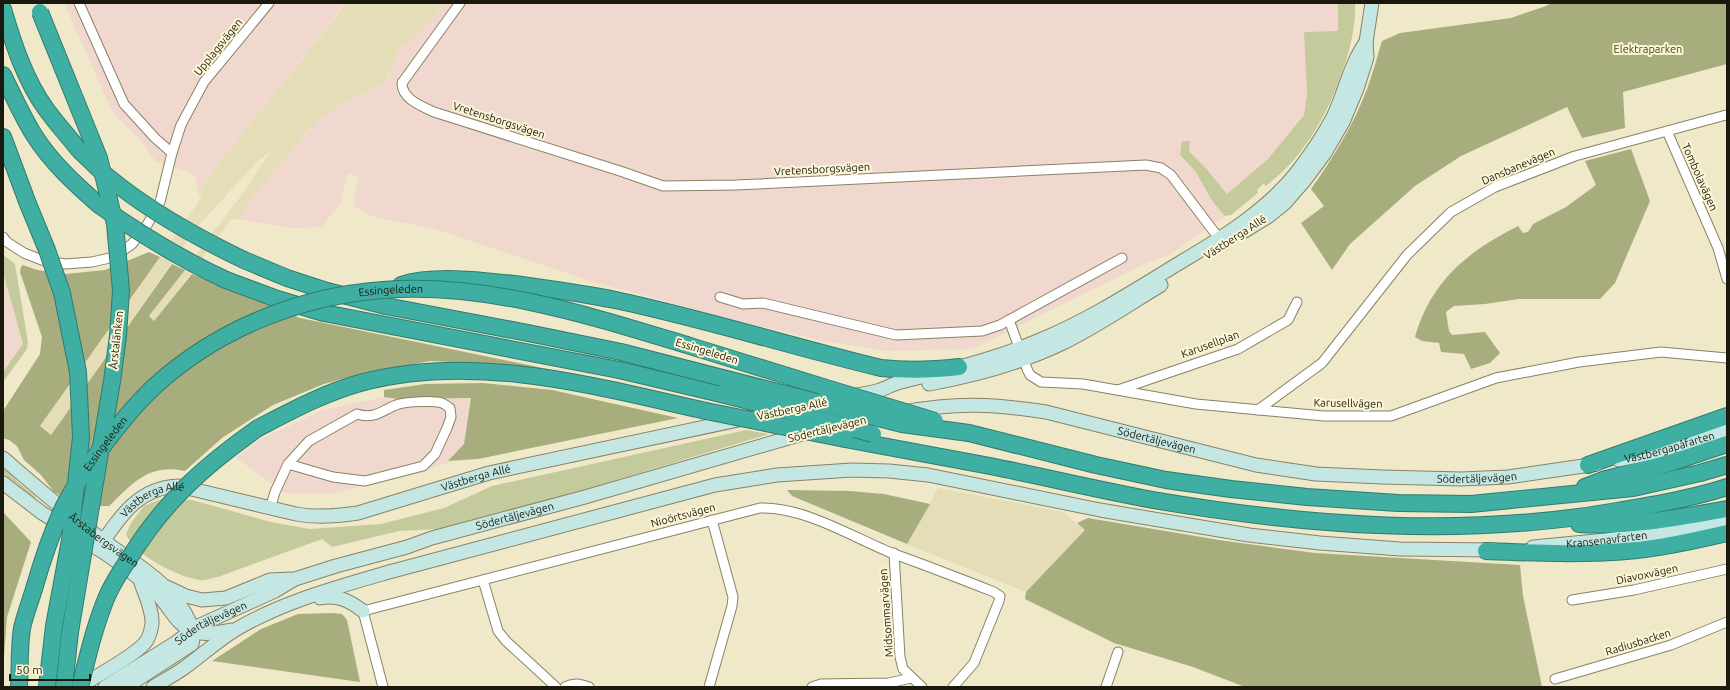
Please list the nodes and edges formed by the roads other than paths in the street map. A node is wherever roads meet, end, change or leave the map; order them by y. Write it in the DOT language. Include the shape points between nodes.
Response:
graph roads {
  1 [pos="79,3"];
  2 [pos="269,3"];
  3 [pos="460,3"];
  4 [pos="1372,3"];
  5 [pos="38,8"];
  6 [pos="3,9"];
  7 [pos="3,75"];
  8 [pos="1726,115"];
  9 [pos="1667,130"];
  10 [pos="3,136"];
  11 [pos="172,153"];
  12 [pos="3,237"];
  13 [pos="1221,242"];
  14 [pos="1122,258"];
  15 [pos="1727,279"];
  16 [pos="384,290"];
  17 [pos="720,297"];
  18 [pos="1297,302"];
  19 [pos="1009,320"];
  20 [pos="1022,353"];
  21 [pos="1727,358"];
  22 [pos="959,366"];
  23 [pos="880,390"];
  24 [pos="1118,390"];
  25 [pos="1258,410"];
  26 [pos="1727,416"];
  27 [pos="1727,431"];
  28 [pos="969,433"];
  29 [pos="1727,444"];
  30 [pos="3,458"];
  31 [pos="288,464"];
  32 [pos="1727,464"];
  33 [pos="1588,465"];
  34 [pos="990,466"];
  35 [pos="3,483"];
  36 [pos="1727,486"];
  37 [pos="1567,495"];
  38 [pos="270,509"];
  39 [pos="1727,509"];
  40 [pos="712,520"];
  41 [pos="1727,520"];
  42 [pos="1541,522"];
  43 [pos="1727,533"];
  44 [pos="101,545"];
  45 [pos="1486,551"];
  46 [pos="894,554"];
  47 [pos="1727,569"];
  48 [pos="295,579"];
  49 [pos="140,580"];
  50 [pos="483,580"];
  51 [pos="164,586"];
  52 [pos="1572,600"];
  53 [pos="287,605"];
  54 [pos="363,610"];
  55 [pos="1727,622"];
  56 [pos="234,630"];
  57 [pos="193,631"];
  58 [pos="1118,652"];
  59 [pos="911,678"];
  60 [pos="1555,680"];
  61 [pos="19,687"];
  62 [pos="47,687"];
  63 [pos="64,687"];
  64 [pos="80,687"];
  65 [pos="104,687"];
  66 [pos="126,687"];
  67 [pos="153,687"];
  68 [pos="383,687"];
  69 [pos="556,687"];
  70 [pos="565,687"];
  71 [pos="589,687"];
  72 [pos="709,687"];
  73 [pos="812,687"];
  74 [pos="905,687"];
  75 [pos="922,687"];
  76 [pos="953,687"];
  77 [pos="1106,687"];
  1 -- 11 [label="street" via="124,104"];
  2 -- 11 [label="street, Upplagsvägen" via="204,82 181,125"];
  3 -- 13 [label="street, Vretensborgsvägen" via="402,82 402,90 407,97 434,112 663,186 736,185 1146,165 1161,168 1171,176"];
  4 -- 13 [label="main road, Västberga Allé" via="1366,42 1367,57 1357,89 1343,122 1325,152 1285,203 1269,216"];
  5 -- 63 [label="highway, Årstalänken, bridge" via="99,158 115,224 121,290 112,381 70,632"];
  6 -- 28 [label="highway, bridge" via="26,72 45,108 79,150 108,177 140,201 208,243 244,260 327,291 386,306 621,352 902,424"];
  7 -- 34 [label="highway, bridge" via="35,136 75,184 138,233 226,280 324,313 619,370 805,415"];
  8 -- 9 [label="street, Dansbanevägen"];
  9 -- 15 [label="street, Tombolavägen" via="1718,248"];
  9 -- 25 [label="street, Dansbanevägen" via="1575,156 1495,187 1451,212 1407,255 1322,363"];
  10 -- 62 [label="highway, bridge" via="62,292 78,372 81,437 70,540 54,626"];
  11 -- 12 [label="street, Upplagsvägen" via="160,202 132,244 114,257 72,264 42,260 24,253"];
  13 -- 20 [label="main road, Västberga Allé" via="1086,331 1059,345"];
  14 -- 19 [label="street"];
  16 -- 22 [label="highway, bridge" via="424,280 488,281 575,292 696,319 881,368 919,370"];
  16 -- 28 [label="highway, Essingeleden, bridge" via="445,291 488,295 537,304 690,346 907,411"];
  16 -- 61 [label="highway, Essingeleden, bridge" via="345,294 292,307 217,340 155,385 118,425 64,506 50,537 22,629"];
  17 -- 19 [label="street" via="743,304 763,303 896,335 982,331"];
  18 -- 24 [label="street, Karusellplan" via="1288,320 1238,349"];
  19 -- 20 [label="street"];
  20 -- 22 [label="main road, Västberga Allé"];
  20 -- 23 [label="main road, Västberga Allé" via="940,382"];
  20 -- 24 [label="street, Karusellvägen" via="1030,375 1041,382"];
  21 -- 25 [label="street, Karusellvägen" via="1661,352 1579,362 1496,378 1391,416 1324,416"];
  22 -- 23 [label="main road, Västberga Allé" via="899,382"];
  23 -- 38 [label="main road, Västberga Allé" via="489,473 358,513 314,517"];
  24 -- 25 [label="street, Karusellvägen" via="1196,404"];
  26 -- 33 [label="highway"];
  27 -- 33 [label="main road, Västbergapåfarten" via="1649,454"];
  28 -- 37 [label="highway" via="1166,480 1239,490 1442,504 1472,504"];
  29 -- 37 [label="highway" via="1670,463 1606,479"];
  30 -- 44 [label="main road, Årstabergsvägen"];
  31 -- 31 [label="street" via="309,442 357,414 365,416 384,412 398,404 436,402 450,408 451,417 435,454 423,466 365,481 332,477"];
  31 -- 38 [label="street"];
  32 -- 37 [label="highway" via="1700,473 1633,488"];
  33 -- 48 [label="main road, Södertäljevägen" via="1508,476 1461,479 1316,474 1256,466 1046,412 992,405 935,406 836,424"];
  34 -- 42 [label="highway" via="1153,500 1323,522 1399,526 1474,526"];
  34 -- 64 [label="highway, bridge" via="706,411 583,383 536,376 440,371 360,383 309,401 258,428 200,472 166,506 140,540 109,593 99,616"];
  35 -- 44 [label="main road, Årstabergsvägen" via="42,513"];
  36 -- 42 [label="highway" via="1637,508"];
  38 -- 44 [label="main road, Västberga Allé" via="179,486 166,486 144,495 133,504"];
  39 -- 42 [label="highway" via="1602,525"];
  40 -- 46 [label="street, Nioörtsvägen" via="774,507 813,519"];
  40 -- 50 [label="street, Nioörtsvägen"];
  40 -- 72 [label="street" via="733,597"];
  41 -- 45 [label="main road, Kransenavfarten" via="1675,531 1606,540"];
  43 -- 45 [label="highway" via="1637,550 1553,554"];
  44 -- 49 [label="main road, Årstabergsvägen"];
  44 -- 51 [label="main road, Årstabergsvägen"];
  45 -- 53 [label="main road, Södertäljevägen" via="1400,549 1248,535 1100,510 928,475 889,471 813,472 715,485 389,572"];
  46 -- 59 [label="street, Midsommarvägen" via="900,657 903,669"];
  46 -- 76 [label="street, Nioörtsvägen" via="1000,596 974,663"];
  47 -- 52 [label="street, Diavoxvägen" via="1634,590"];
  48 -- 51 [label="main road" via="270,580 226,598 202,600"];
  48 -- 57 [label="main road, Södertäljevägen" via="275,591 198,626"];
  49 -- 57 [label="main road, Årstabergsvägen" via="157,594 183,626"];
  49 -- 64 [label="main road" via="151,612 149,636 144,644 128,656"];
  50 -- 54 [label="street, Nioörtsvägen"];
  50 -- 69 [label="street" via="498,631"];
  51 -- 57 [label="main road, Årstabergsvägen" via="183,609"];
  53 -- 54 [label="main road" via="328,596 352,602"];
  53 -- 56 [label="main road, Södertäljevägen"];
  54 -- 68 [label="street"];
  55 -- 60 [label="street, Radiusbacken" via="1671,645"];
  56 -- 57 [label="main road, Årstabergsvägen" via="214,633"];
  56 -- 67 [label="main road, Södertäljevägen" via="184,668"];
  57 -- 65 [label="main road, Södertäljevägen"];
  57 -- 66 [label="main road" via="192,644"];
  58 -- 77 [label="street"];
  59 -- 73 [label="street" via="889,683 821,684"];
  59 -- 74 [label="street"];
  59 -- 75 [label="street, Midsommarvägen"];
  70 -- 71 [label="street" via="576,683"];
}
